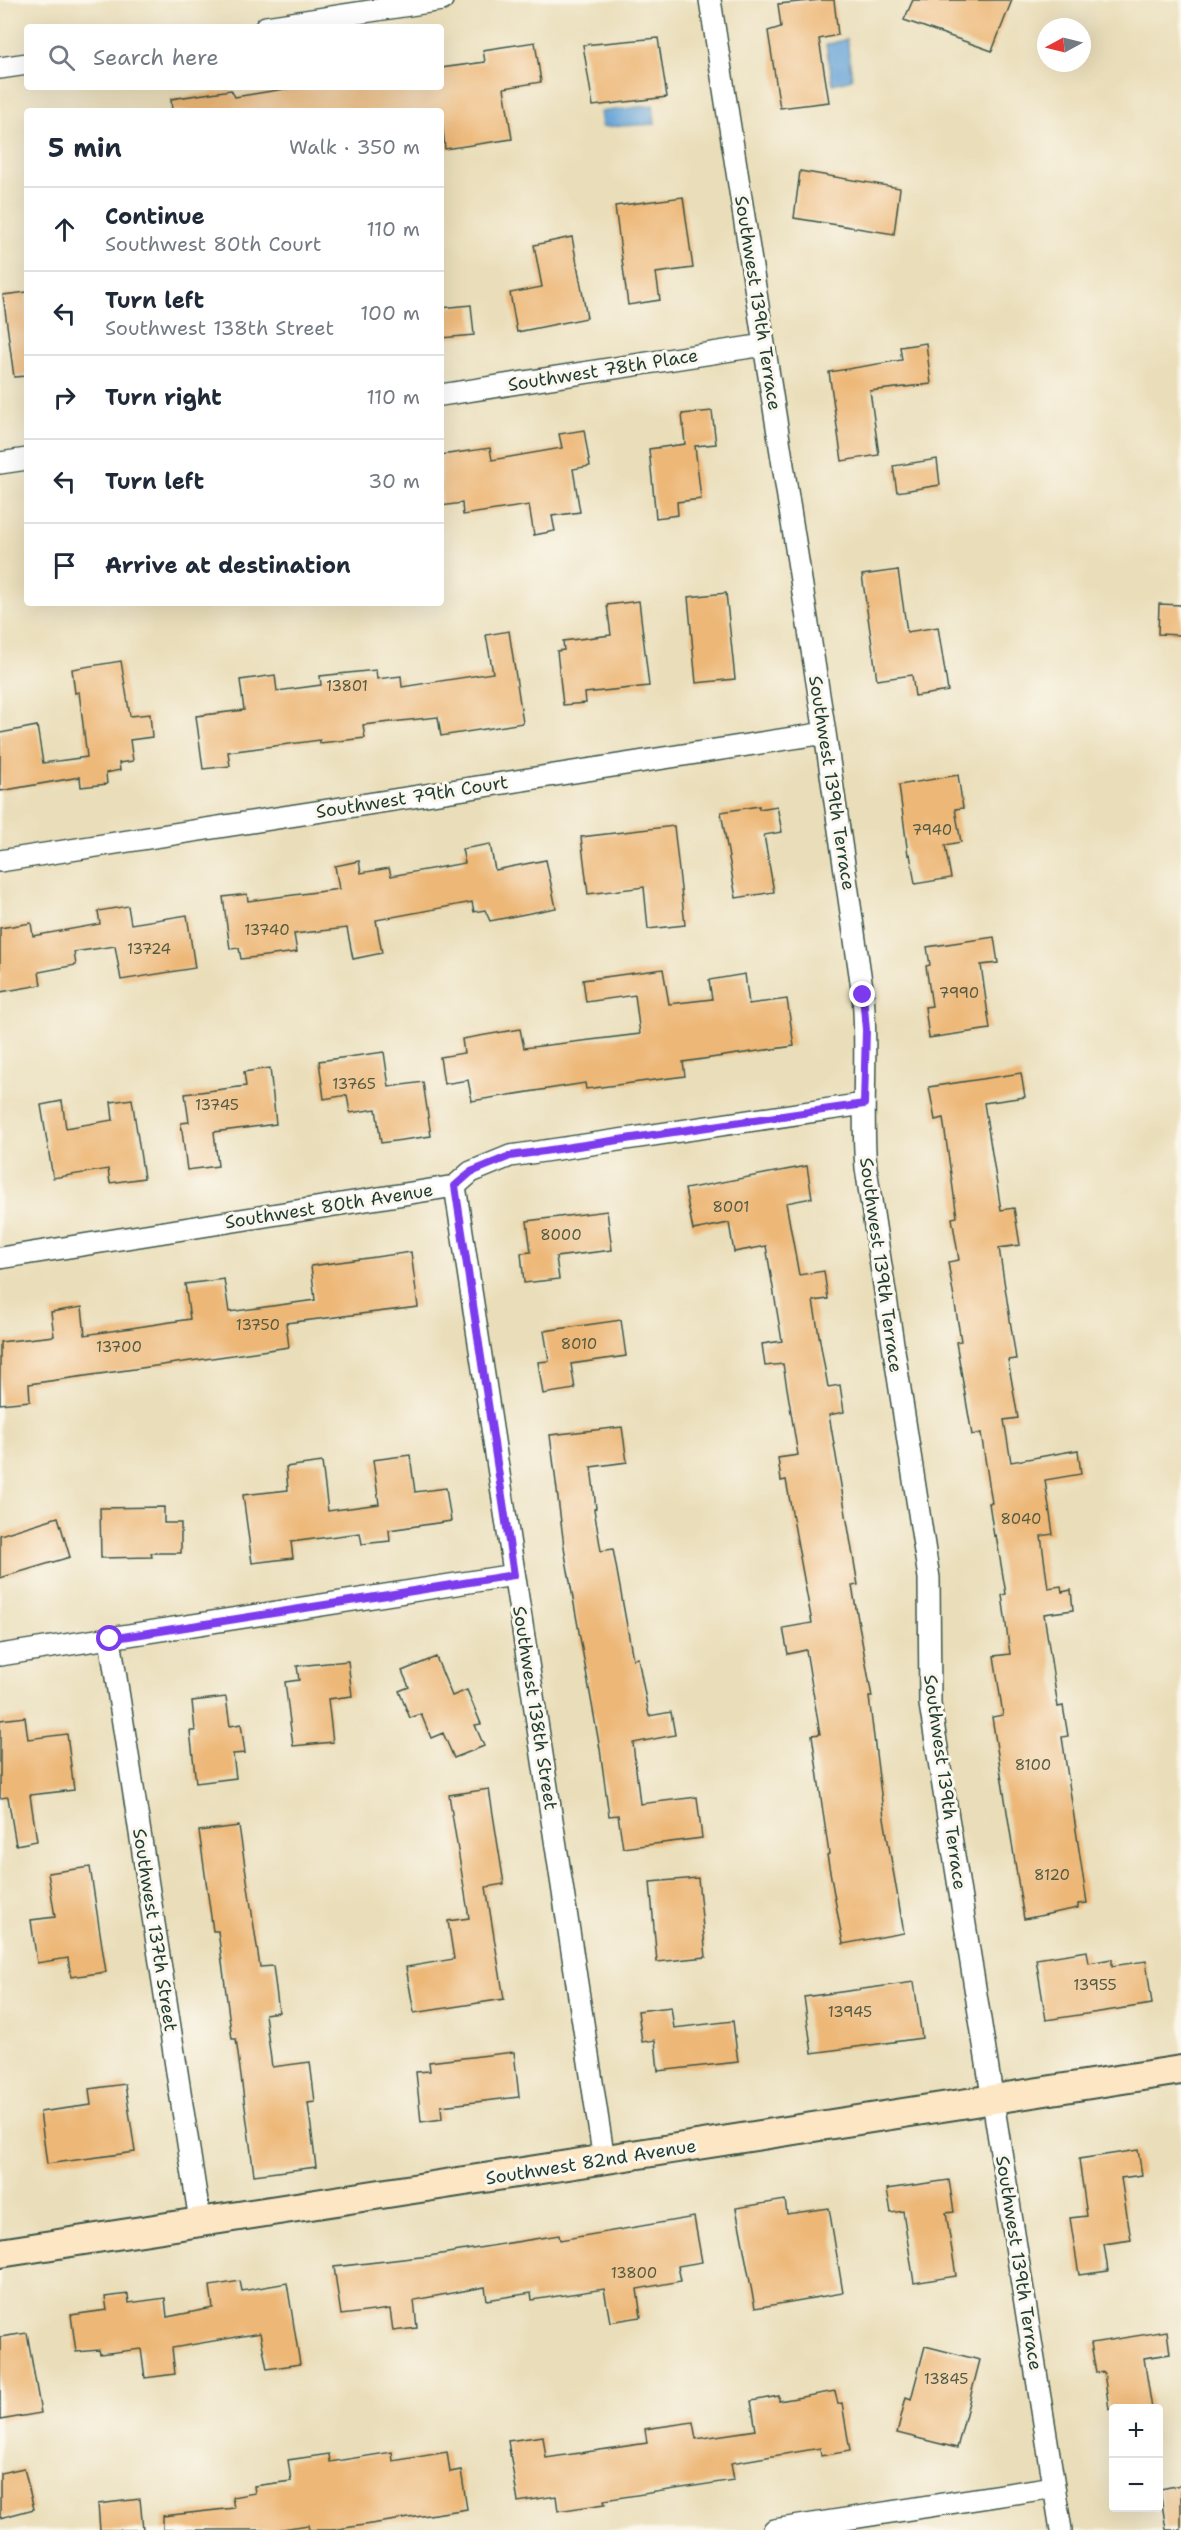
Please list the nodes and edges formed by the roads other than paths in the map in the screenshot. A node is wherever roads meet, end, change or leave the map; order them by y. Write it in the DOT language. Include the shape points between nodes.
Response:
graph roads {
  1 [pos="442,0"];
  2 [pos="710,0"];
  3 [pos="286,24"];
  4 [pos="24,64"];
  5 [pos="0,68"];
  6 [pos="764,345"];
  7 [pos="444,395"];
  8 [pos="24,459"];
  9 [pos="0,463"];
  10 [pos="825,733"];
  11 [pos="0,861"];
  12 [pos="864,1104"];
  13 [pos="455,1186"];
  14 [pos="0,1258"];
  15 [pos="514,1575"];
  16 [pos="110,1639"];
  17 [pos="0,1655"];
  18 [pos="1181,2070"];
  19 [pos="993,2099"];
  20 [pos="604,2160"];
  21 [pos="200,2221"];
  22 [pos="0,2253"];
  23 [pos="1054,2487"];
  24 [pos="774,2530"];
  25 [pos="1061,2530"];
  1 -- 3 [label="street"];
  2 -- 6 [label="street, Southwest 139th Terrace"];
  4 -- 5 [label="street"];
  6 -- 7 [label="street, Southwest 78th Place"];
  6 -- 10 [label="street, Southwest 139th Terrace"];
  8 -- 9 [label="street"];
  10 -- 11 [label="street, Southwest 79th Court"];
  10 -- 12 [label="street, Southwest 139th Terrace" via="863,995"];
  12 -- 13 [label="street, Southwest 80th Avenue" via="510,1156 471,1172"];
  12 -- 19 [label="street, Southwest 139th Terrace" via="866,1168 929,1578 930,1704"];
  13 -- 14 [label="street, Southwest 80th Avenue"];
  13 -- 15 [label="street, Southwest 138th Street"];
  15 -- 16 [label="street"];
  15 -- 20 [label="street, Southwest 138th Street"];
  16 -- 17 [label="street"];
  16 -- 21 [label="street, Southwest 137th Street"];
  18 -- 19 [label="street, Southwest 82nd Avenue"];
  19 -- 20 [label="street, Southwest 82nd Avenue"];
  19 -- 23 [label="street, Southwest 139th Terrace"];
  20 -- 21 [label="street, Southwest 82nd Avenue"];
  21 -- 22 [label="street, Southwest 82nd Avenue"];
  23 -- 24 [label="street"];
  23 -- 25 [label="street, Southwest 139th Terrace"];
}
